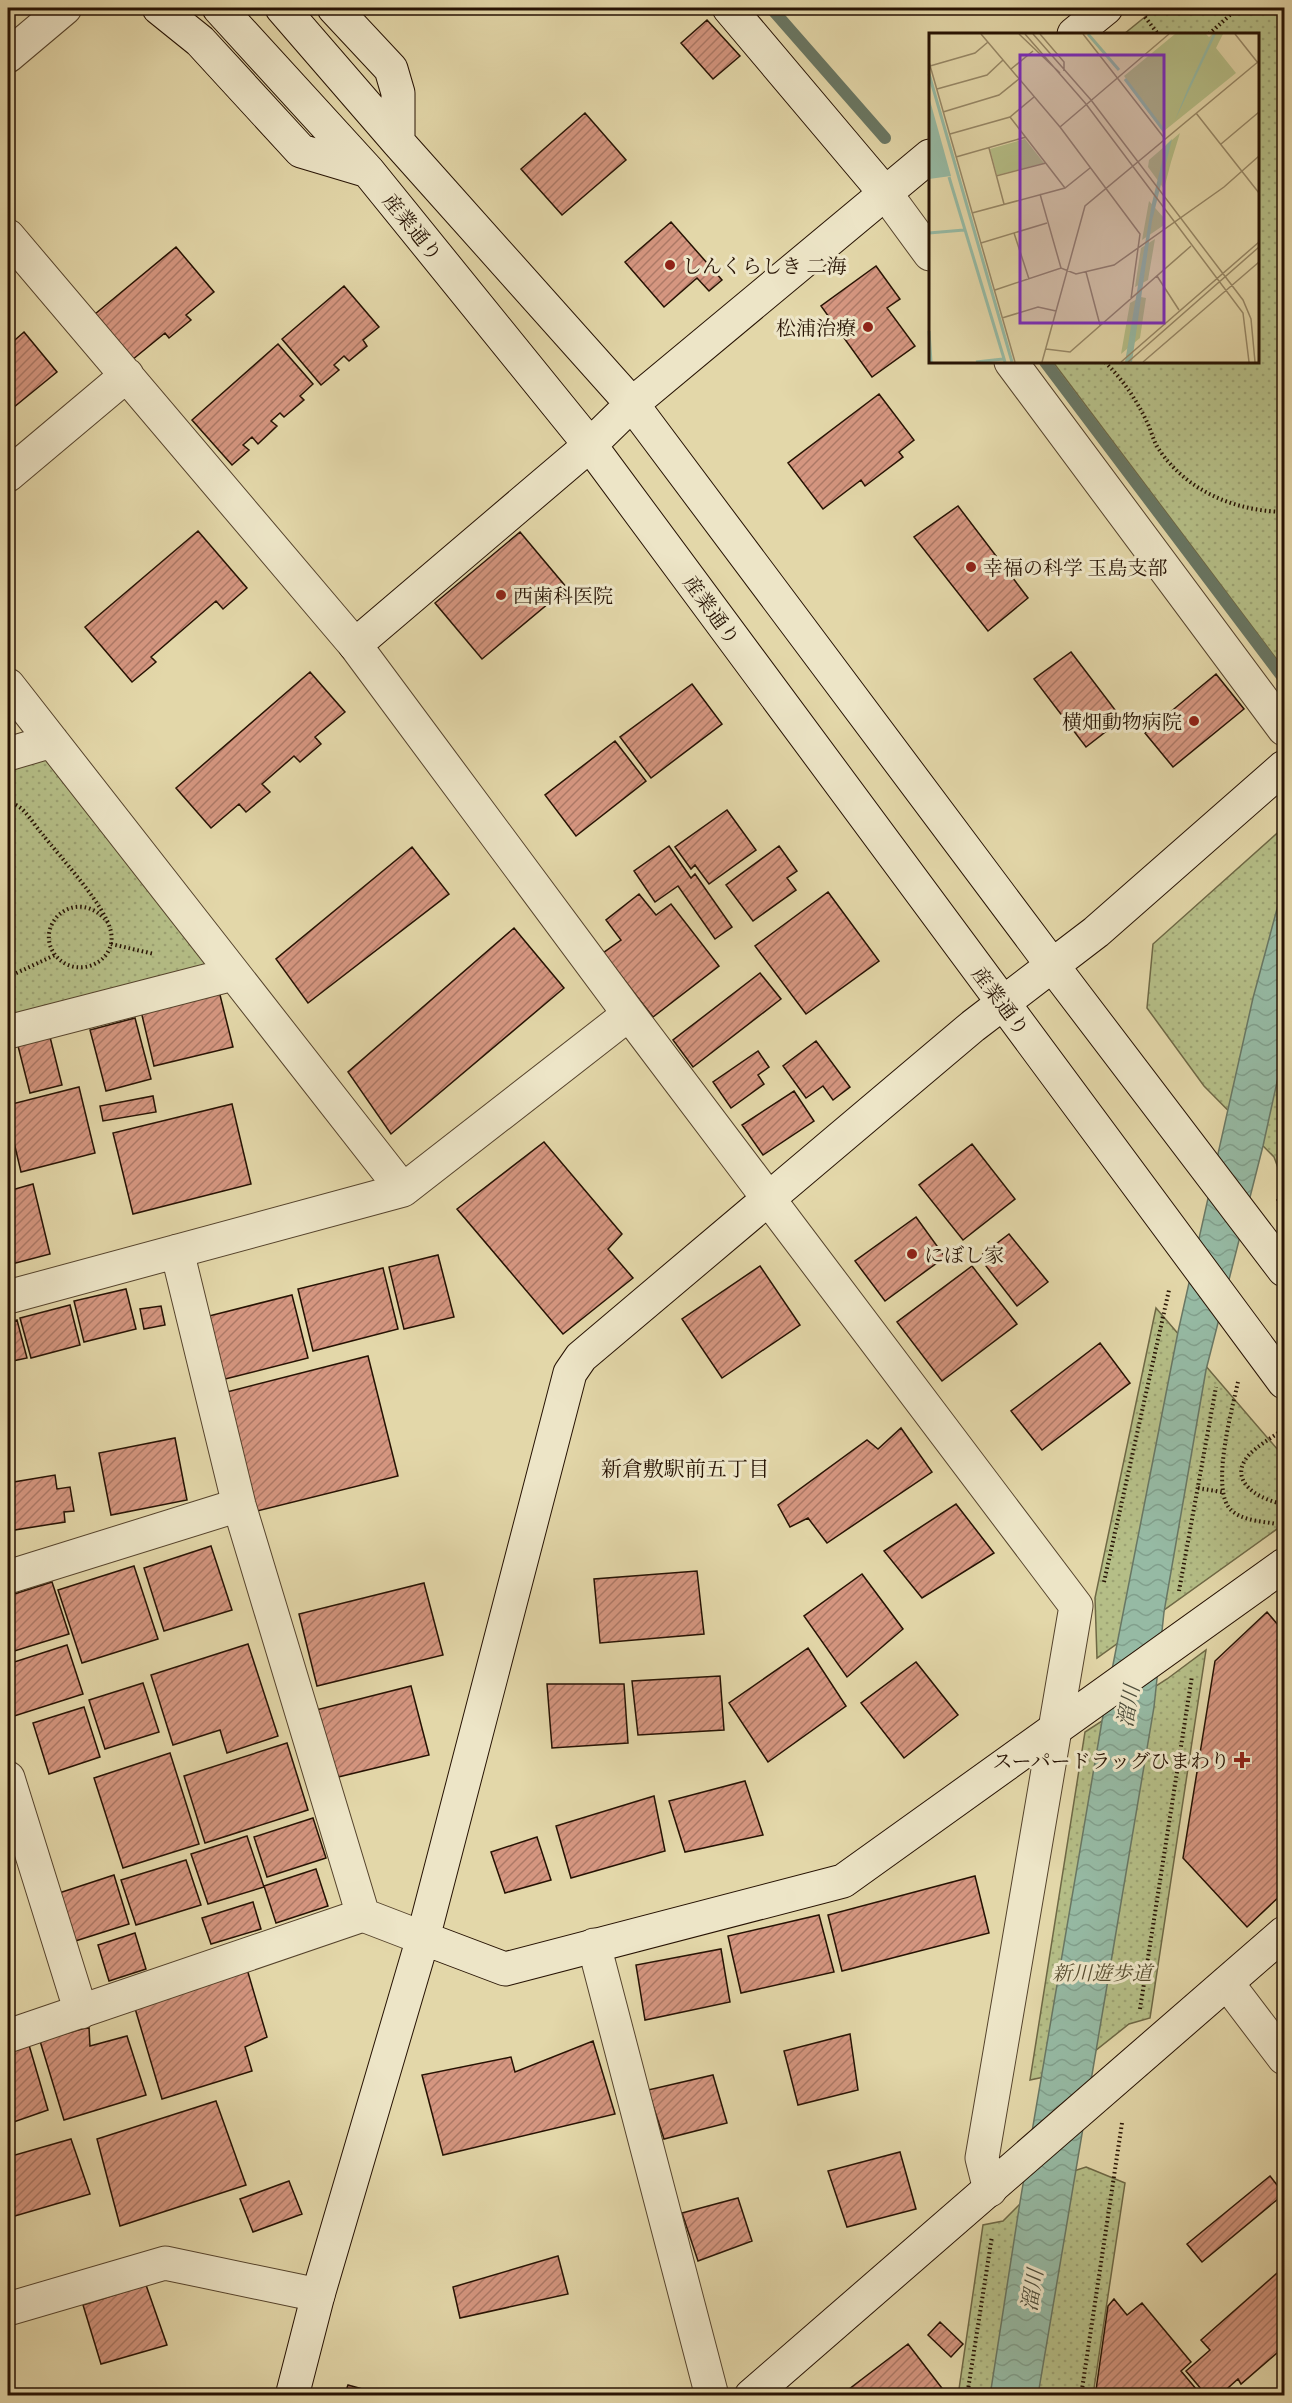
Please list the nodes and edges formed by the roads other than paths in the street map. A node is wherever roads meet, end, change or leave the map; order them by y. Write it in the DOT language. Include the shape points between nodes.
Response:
graph roads {
  1 [pos="65,8"];
  2 [pos="159,8"];
  3 [pos="219,8"];
  4 [pos="282,8"];
  5 [pos="334,8"];
  6 [pos="729,8"];
  7 [pos="1106,8"];
  8 [pos="1075,33"];
  9 [pos="8,56"];
  10 [pos="398,142"];
  11 [pos="929,157"];
  12 [pos="368,171"];
  13 [pos="886,194"];
  14 [pos="8,236"];
  15 [pos="929,253"];
  16 [pos="1012,363"];
  17 [pos="127,375"];
  18 [pos="632,404"];
  19 [pos="590,446"];
  20 [pos="8,475"];
  21 [pos="355,645"];
  22 [pos="8,685"];
  23 [pos="1284,729"];
  24 [pos="52,741"];
  25 [pos="8,754"];
  26 [pos="1284,767"];
  27 [pos="1052,965"];
  28 [pos="233,974"];
  29 [pos="1002,1004"];
  30 [pos="630,1014"];
  31 [pos="8,1032"];
  32 [pos="403,1190"];
  33 [pos="770,1197"];
  34 [pos="177,1251"];
  35 [pos="1284,1270"];
  36 [pos="8,1297"];
  37 [pos="1284,1382"];
  38 [pos="239,1505"];
  39 [pos="1284,1565"];
  40 [pos="8,1577"];
  41 [pos="1055,1727"];
  42 [pos="8,1778"];
  43 [pos="363,1915"];
  44 [pos="1284,1933"];
  45 [pos="423,1938"];
  46 [pos="594,1945"];
  47 [pos="1227,1983"];
  48 [pos="81,2012"];
  49 [pos="8,2036"];
  50 [pos="1284,2058"];
  51 [pos="990,2190"];
  52 [pos="318,2295"];
  53 [pos="8,2309"];
  54 [pos="292,2396"];
  55 [pos="712,2396"];
  56 [pos="751,2396"];
  1 -- 9 [label="street"];
  2 -- 12 [label="street" via="200,41 300,151"];
  3 -- 12 [label="street, 産業通り"];
  4 -- 10 [label="street"];
  5 -- 10 [label="street" via="391,69 398,93"];
  6 -- 13 [label="street"];
  7 -- 8 [label="street"];
  10 -- 18 [label="street"];
  11 -- 13 [label="street"];
  12 -- 19 [label="street, 産業通り"];
  13 -- 15 [label="street"];
  13 -- 18 [label="street"];
  14 -- 17 [label="street"];
  16 -- 23 [label="street"];
  17 -- 20 [label="street"];
  17 -- 21 [label="street"];
  18 -- 19 [label="street"];
  18 -- 27 [label="street"];
  19 -- 21 [label="street"];
  19 -- 29 [label="street, 産業通り"];
  21 -- 30 [label="street"];
  22 -- 24 [label="street"];
  24 -- 25 [label="street"];
  24 -- 28 [label="street"];
  26 -- 27 [label="street" via="1096,932"];
  27 -- 29 [label="street"];
  27 -- 35 [label="street"];
  28 -- 31 [label="street"];
  28 -- 32 [label="street"];
  29 -- 33 [label="street"];
  29 -- 37 [label="street, 産業通り"];
  30 -- 32 [label="street"];
  30 -- 33 [label="street"];
  32 -- 34 [label="street"];
  33 -- 41 [label="street" via="1076,1606"];
  33 -- 45 [label="street" via="581,1357 570,1373"];
  34 -- 36 [label="street"];
  34 -- 38 [label="street"];
  38 -- 40 [label="street"];
  38 -- 43 [label="street"];
  39 -- 41 [label="street"];
  41 -- 46 [label="street" via="843,1881"];
  41 -- 51 [label="street" via="982,2158"];
  42 -- 48 [label="street"];
  43 -- 45 [label="street"];
  43 -- 48 [label="street"];
  44 -- 47 [label="street"];
  45 -- 46 [label="street" via="505,1969"];
  45 -- 52 [label="street"];
  46 -- 55 [label="street"];
  47 -- 50 [label="street"];
  47 -- 51 [label="street"];
  48 -- 49 [label="street"];
  51 -- 56 [label="street"];
  52 -- 53 [label="street" via="165,2263"];
  52 -- 54 [label="street"];
}
